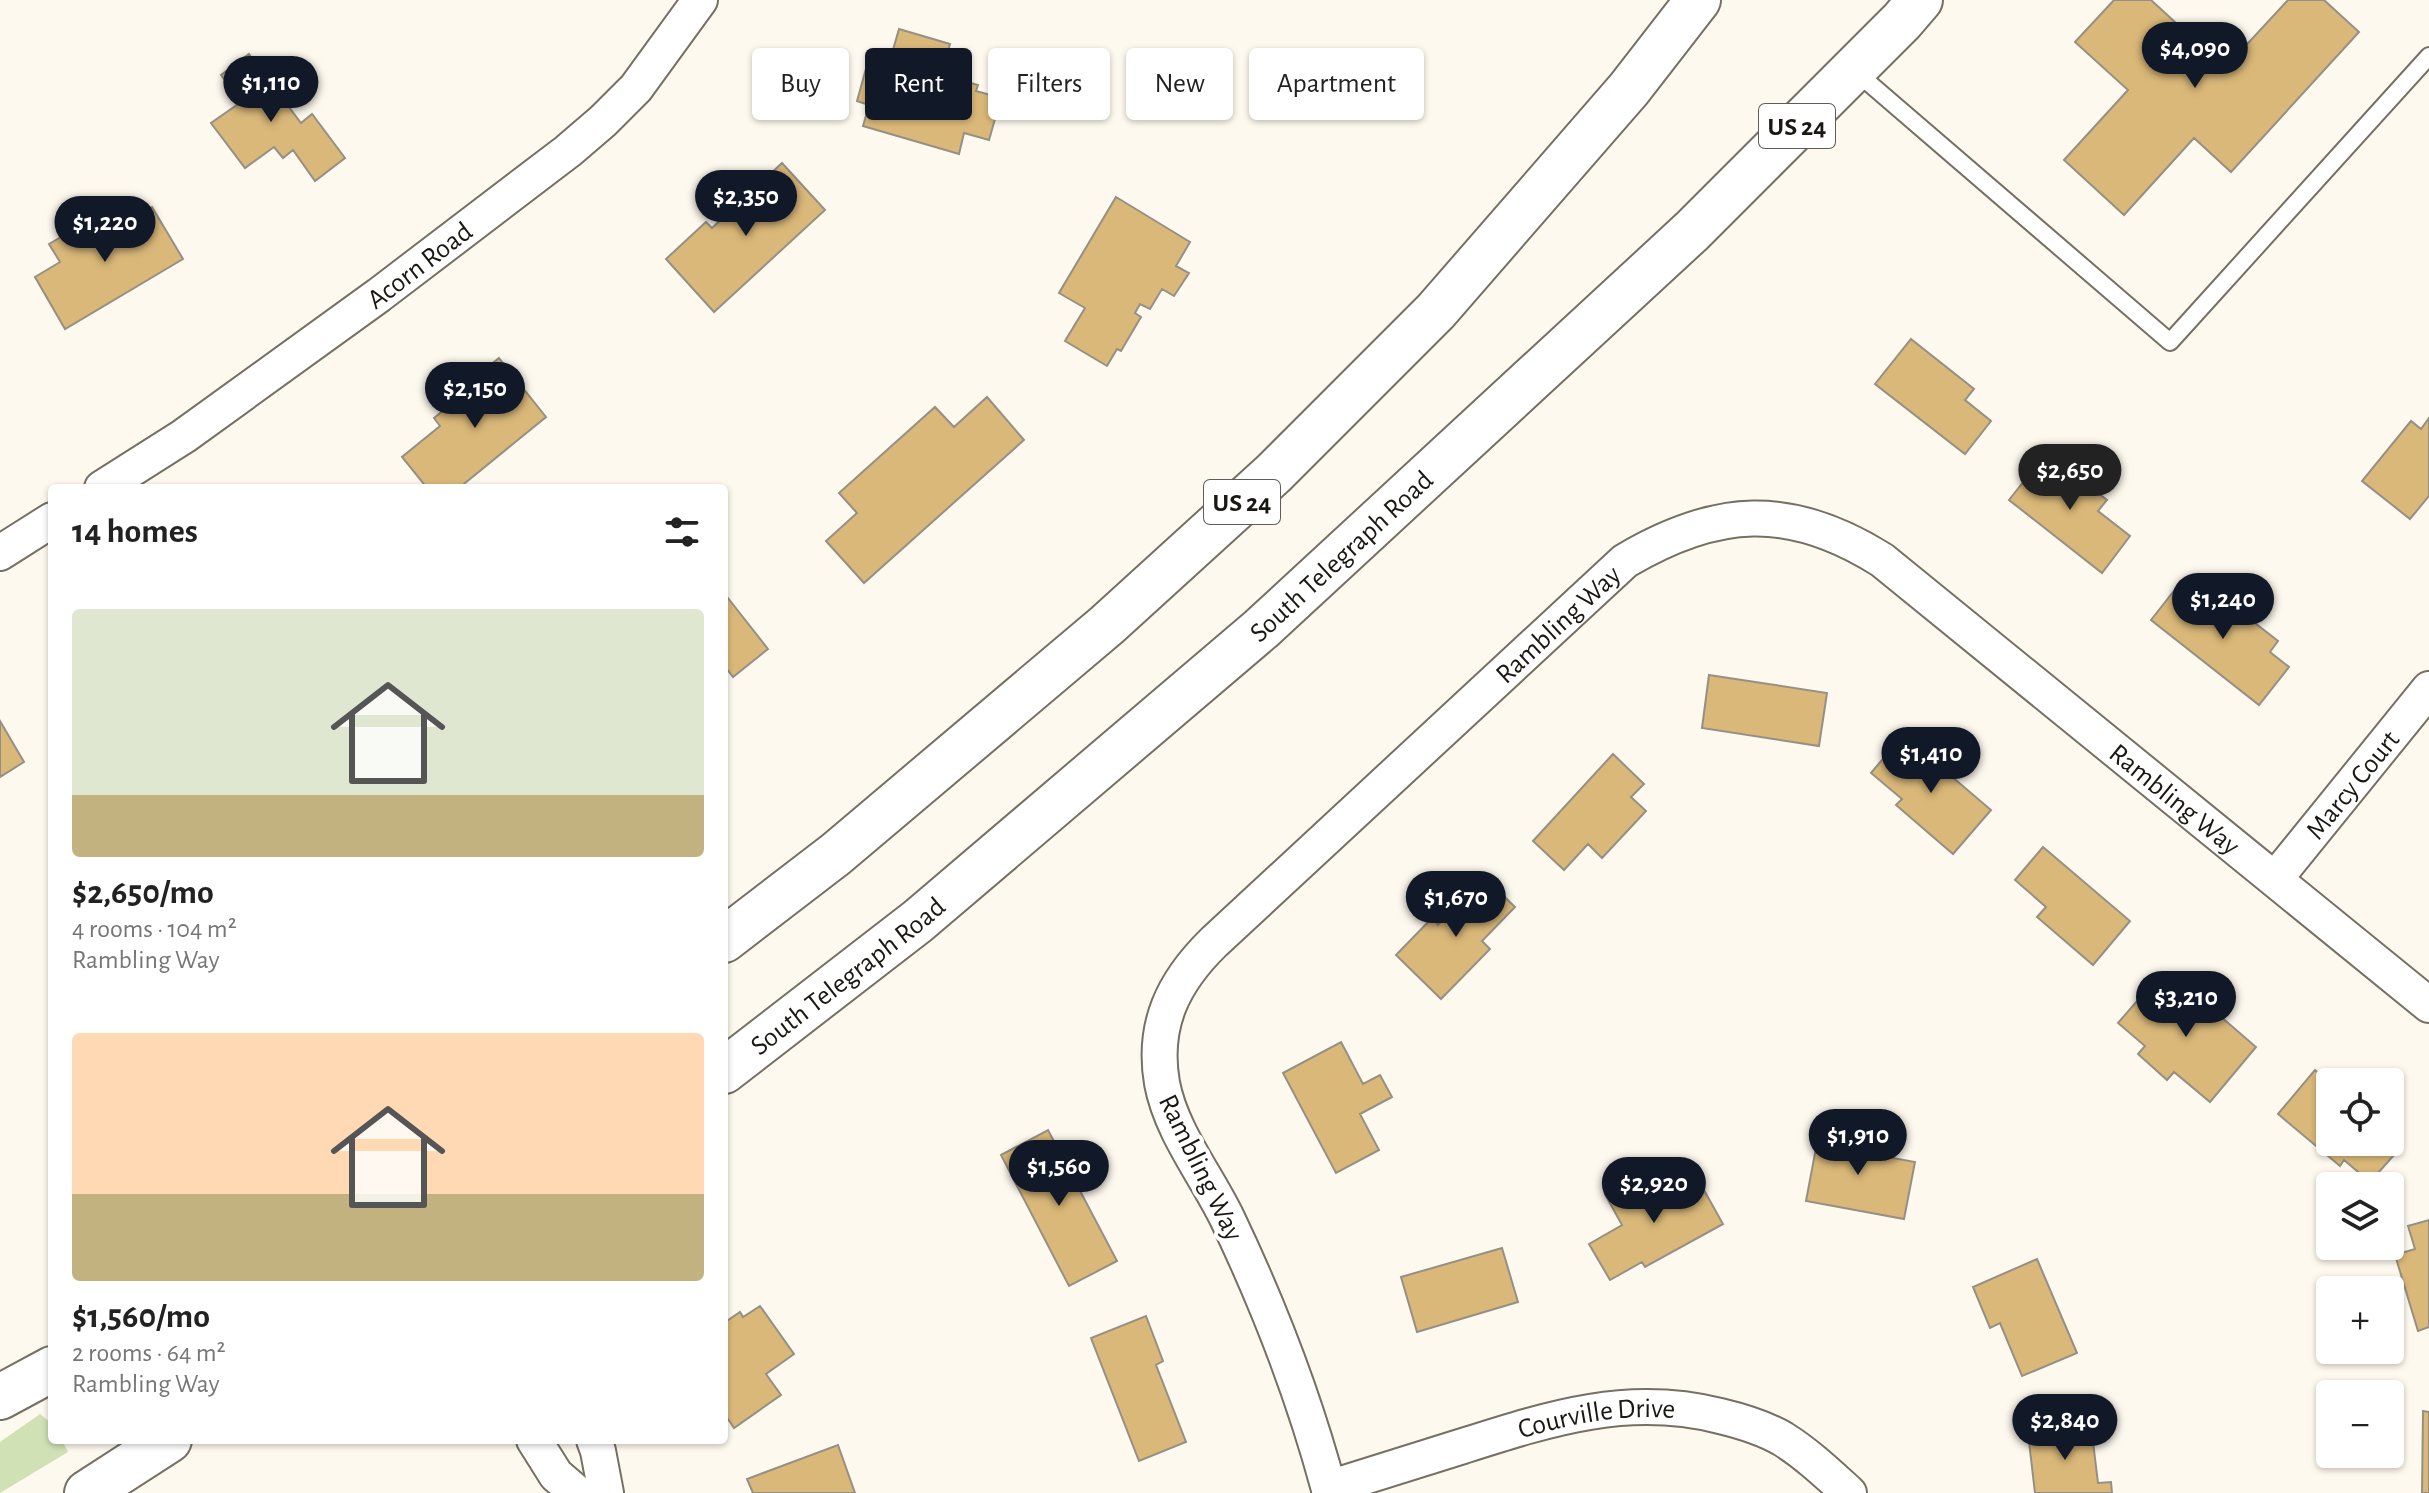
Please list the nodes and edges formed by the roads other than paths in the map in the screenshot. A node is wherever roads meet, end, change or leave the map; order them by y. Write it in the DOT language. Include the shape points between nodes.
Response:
graph roads {
  1 [pos="700,0"];
  2 [pos="1698,0"];
  3 [pos="1920,0"];
  4 [pos="2429,56"];
  5 [pos="1853,70"];
  6 [pos="108,484"];
  7 [pos="48,523"];
  8 [pos="0,553"];
  9 [pos="2429,689"];
  10 [pos="2275,879"];
  11 [pos="728,937"];
  12 [pos="2429,1005"];
  13 [pos="728,1068"];
  14 [pos="48,1371"];
  15 [pos="0,1397"];
  16 [pos="163,1444"];
  17 [pos="537,1444"];
  18 [pos="595,1444"];
  19 [pos="1330,1490"];
  20 [pos="87,1493"];
  21 [pos="577,1493"];
  22 [pos="606,1493"];
  23 [pos="1849,1493"];
  1 -- 6 [label="street, Acorn Road" via="636,88 568,151 379,295"];
  2 -- 11 [label="highway, US 24" via="1629,89 1436,311 1274,473 1107,625 836,854"];
  3 -- 5 [label="highway, South Telegraph Road / US 24"];
  4 -- 5 [label="lane" via="2170,342"];
  5 -- 13 [label="highway, South Telegraph Road / US 24" via="1680,242 1261,629 918,921"];
  7 -- 8 [label="street"];
  9 -- 10 [label="street, Marcy Court"];
  10 -- 12 [label="street, Rambling Way"];
  10 -- 19 [label="street, Rambling Way" via="1851,540 1794,521 1729,519 1695,526 1625,561 1214,942 1185,973 1167,1010 1160,1064 1169,1109 1253,1273"];
  14 -- 15 [label="highway"];
  16 -- 20 [label="highway"];
  17 -- 21 [label="street" via="556,1475"];
  18 -- 22 [label="street"];
  19 -- 23 [label="street, Courville Drive" via="1562,1416 1651,1406 1705,1412 1781,1438"];
}
